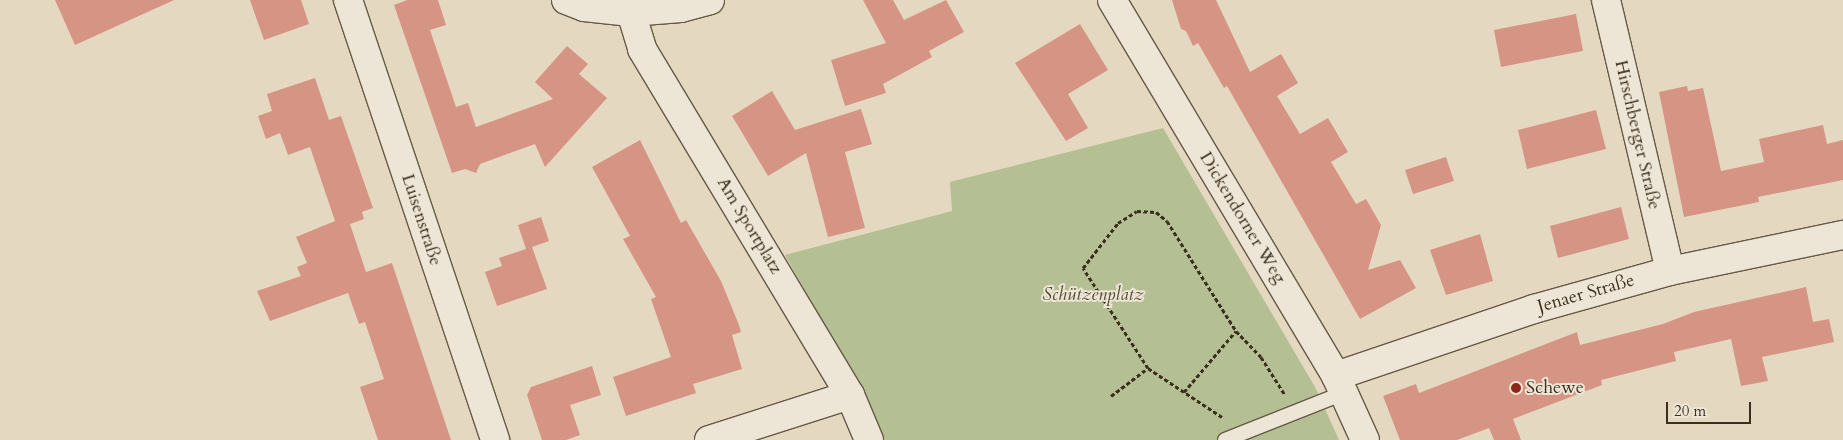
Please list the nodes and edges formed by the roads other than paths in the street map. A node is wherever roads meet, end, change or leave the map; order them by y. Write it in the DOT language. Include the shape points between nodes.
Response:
graph roads {
  1 [pos="348,0"];
  2 [pos="566,0"];
  3 [pos="710,0"];
  4 [pos="1112,0"];
  5 [pos="1606,0"];
  6 [pos="631,12"];
  7 [pos="1843,234"];
  8 [pos="1670,271"];
  9 [pos="1340,385"];
  10 [pos="850,395"];
  11 [pos="495,440"];
  12 [pos="709,440"];
  13 [pos="869,440"];
  14 [pos="1225,440"];
  15 [pos="1365,440"];
  1 -- 11 [label="street, Luisenstraße"];
  2 -- 6 [label="street" via="584,7"];
  3 -- 6 [label="street" via="681,8"];
  4 -- 9 [label="street, Dickendorner Weg"];
  5 -- 8 [label="street, Hirschberger Straße"];
  6 -- 10 [label="street, Am Sportplatz" via="642,49"];
  7 -- 8 [label="street, Jenaer Straße"];
  8 -- 9 [label="street, Jenaer Straße" via="1534,309"];
  9 -- 14 [label="lane" via="1296,412"];
  9 -- 15 [label="street, Dickendorner Weg"];
  10 -- 12 [label="street"];
  10 -- 13 [label="street, Am Sportplatz"];
}
